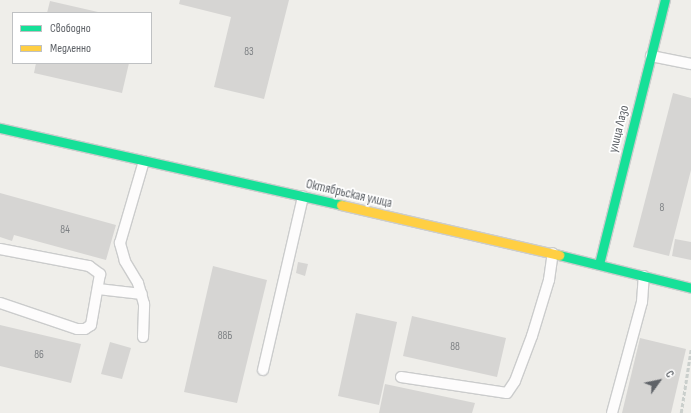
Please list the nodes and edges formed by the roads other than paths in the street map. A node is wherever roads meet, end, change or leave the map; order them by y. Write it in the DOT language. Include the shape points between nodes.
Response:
graph roads {
  1 [pos="665,0"];
  2 [pos="651,56"];
  3 [pos="691,64"];
  4 [pos="0,128"];
  5 [pos="144,161"];
  6 [pos="303,197"];
  7 [pos="0,249"];
  8 [pos="553,253"];
  9 [pos="599,264"];
  10 [pos="644,276"];
  11 [pos="691,288"];
  12 [pos="98,289"];
  13 [pos="142,294"];
  14 [pos="0,303"];
  15 [pos="142,337"];
  16 [pos="263,370"];
  17 [pos="401,376"];
  18 [pos="612,413"];
  1 -- 2 [label="main road, улица Лазо"];
  2 -- 3 [label="lane"];
  2 -- 9 [label="main road, улица Лазо"];
  4 -- 5 [label="main road, Октябрьская улица"];
  5 -- 6 [label="main road, Октябрьская улица"];
  5 -- 13 [label="lane" via="120,243 125,261"];
  6 -- 8 [label="main road, Октябрьская улица"];
  6 -- 16 [label="lane"];
  7 -- 12 [label="lane" via="89,266 100,274"];
  8 -- 9 [label="main road, Октябрьская улица"];
  8 -- 17 [label="lane" via="549,280 532,336 515,381 507,393"];
  9 -- 10 [label="main road, Октябрьская улица"];
  10 -- 11 [label="main road, Октябрьская улица"];
  10 -- 18 [label="lane" via="642,302"];
  12 -- 13 [label="lane"];
  12 -- 14 [label="lane" via="91,324 85,329 77,329"];
  13 -- 15 [label="lane"];
}
